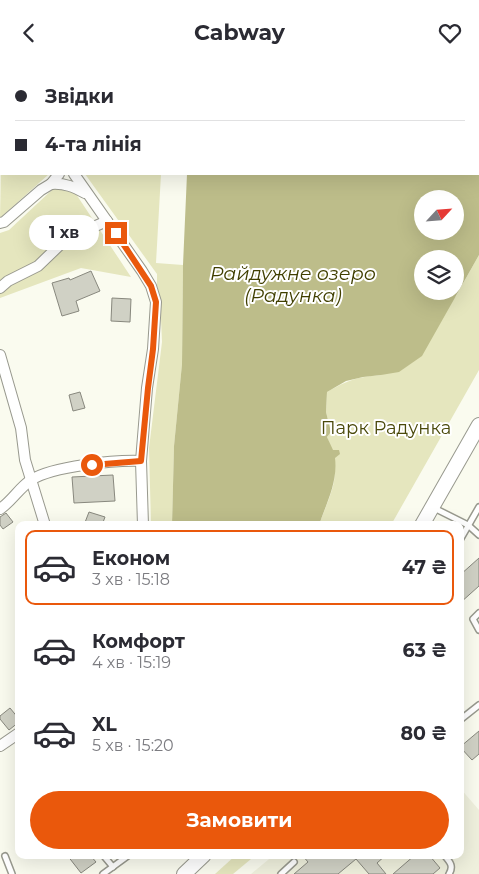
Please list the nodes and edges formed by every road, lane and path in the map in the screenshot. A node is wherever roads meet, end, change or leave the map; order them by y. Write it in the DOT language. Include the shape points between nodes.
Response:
graph roads {
  1 [pos="58,175"];
  2 [pos="75,175"];
  3 [pos="51,183"];
  4 [pos="89,195"];
  5 [pos="107,221"];
  6 [pos="0,223"];
  7 [pos="0,288"];
  8 [pos="0,355"];
  9 [pos="479,425"];
  10 [pos="141,461"];
  11 [pos="30,480"];
  12 [pos="432,507"];
  13 [pos="479,507"];
  14 [pos="0,509"];
  15 [pos="44,521"];
  16 [pos="143,521"];
  17 [pos="424,521"];
  18 [pos="460,521"];
  19 [pos="464,523"];
  20 [pos="468,525"];
  21 [pos="464,532"];
  22 [pos="479,535"];
  23 [pos="479,613"];
  24 [pos="479,630"];
  25 [pos="479,705"];
  26 [pos="464,717"];
  27 [pos="15,736"];
  28 [pos="0,746"];
  29 [pos="5,856"];
  30 [pos="106,859"];
  31 [pos="124,859"];
  32 [pos="200,859"];
  33 [pos="447,859"];
  34 [pos="294,862"];
  35 [pos="113,867"];
  36 [pos="12,874"];
  37 [pos="102,874"];
  38 [pos="184,874"];
  39 [pos="281,874"];
  40 [pos="449,874"];
  1 -- 3 [label="street"];
  2 -- 4 [label="street"];
  3 -- 4 [label="street" via="73,186"];
  3 -- 6 [label="street"];
  4 -- 5 [label="street"];
  5 -- 7 [label="street" via="66,239 38,266"];
  5 -- 10 [label="street" via="151,286 156,302"];
  8 -- 11 [label="street"];
  9 -- 12 [label="street"];
  10 -- 11 [label="street" via="81,466 45,473"];
  10 -- 16 [label="street"];
  11 -- 14 [label="street"];
  11 -- 15 [label="street"];
  12 -- 17 [label="street"];
  12 -- 18 [label="lane"];
  13 -- 20 [label="lane"];
  19 -- 20 [label="lane"];
  20 -- 21 [label="lane"];
  20 -- 22 [label="lane"];
  23 -- 24 [label="lane" via="473,619"];
  25 -- 26 [label="lane"];
  27 -- 28 [label="street"];
  29 -- 36 [label="lane"];
  30 -- 35 [label="lane"];
  31 -- 35 [label="lane"];
  32 -- 38 [label="street"];
  33 -- 40 [label="lane" via="452,865"];
  34 -- 39 [label="lane"];
  35 -- 37 [label="lane"];
}
